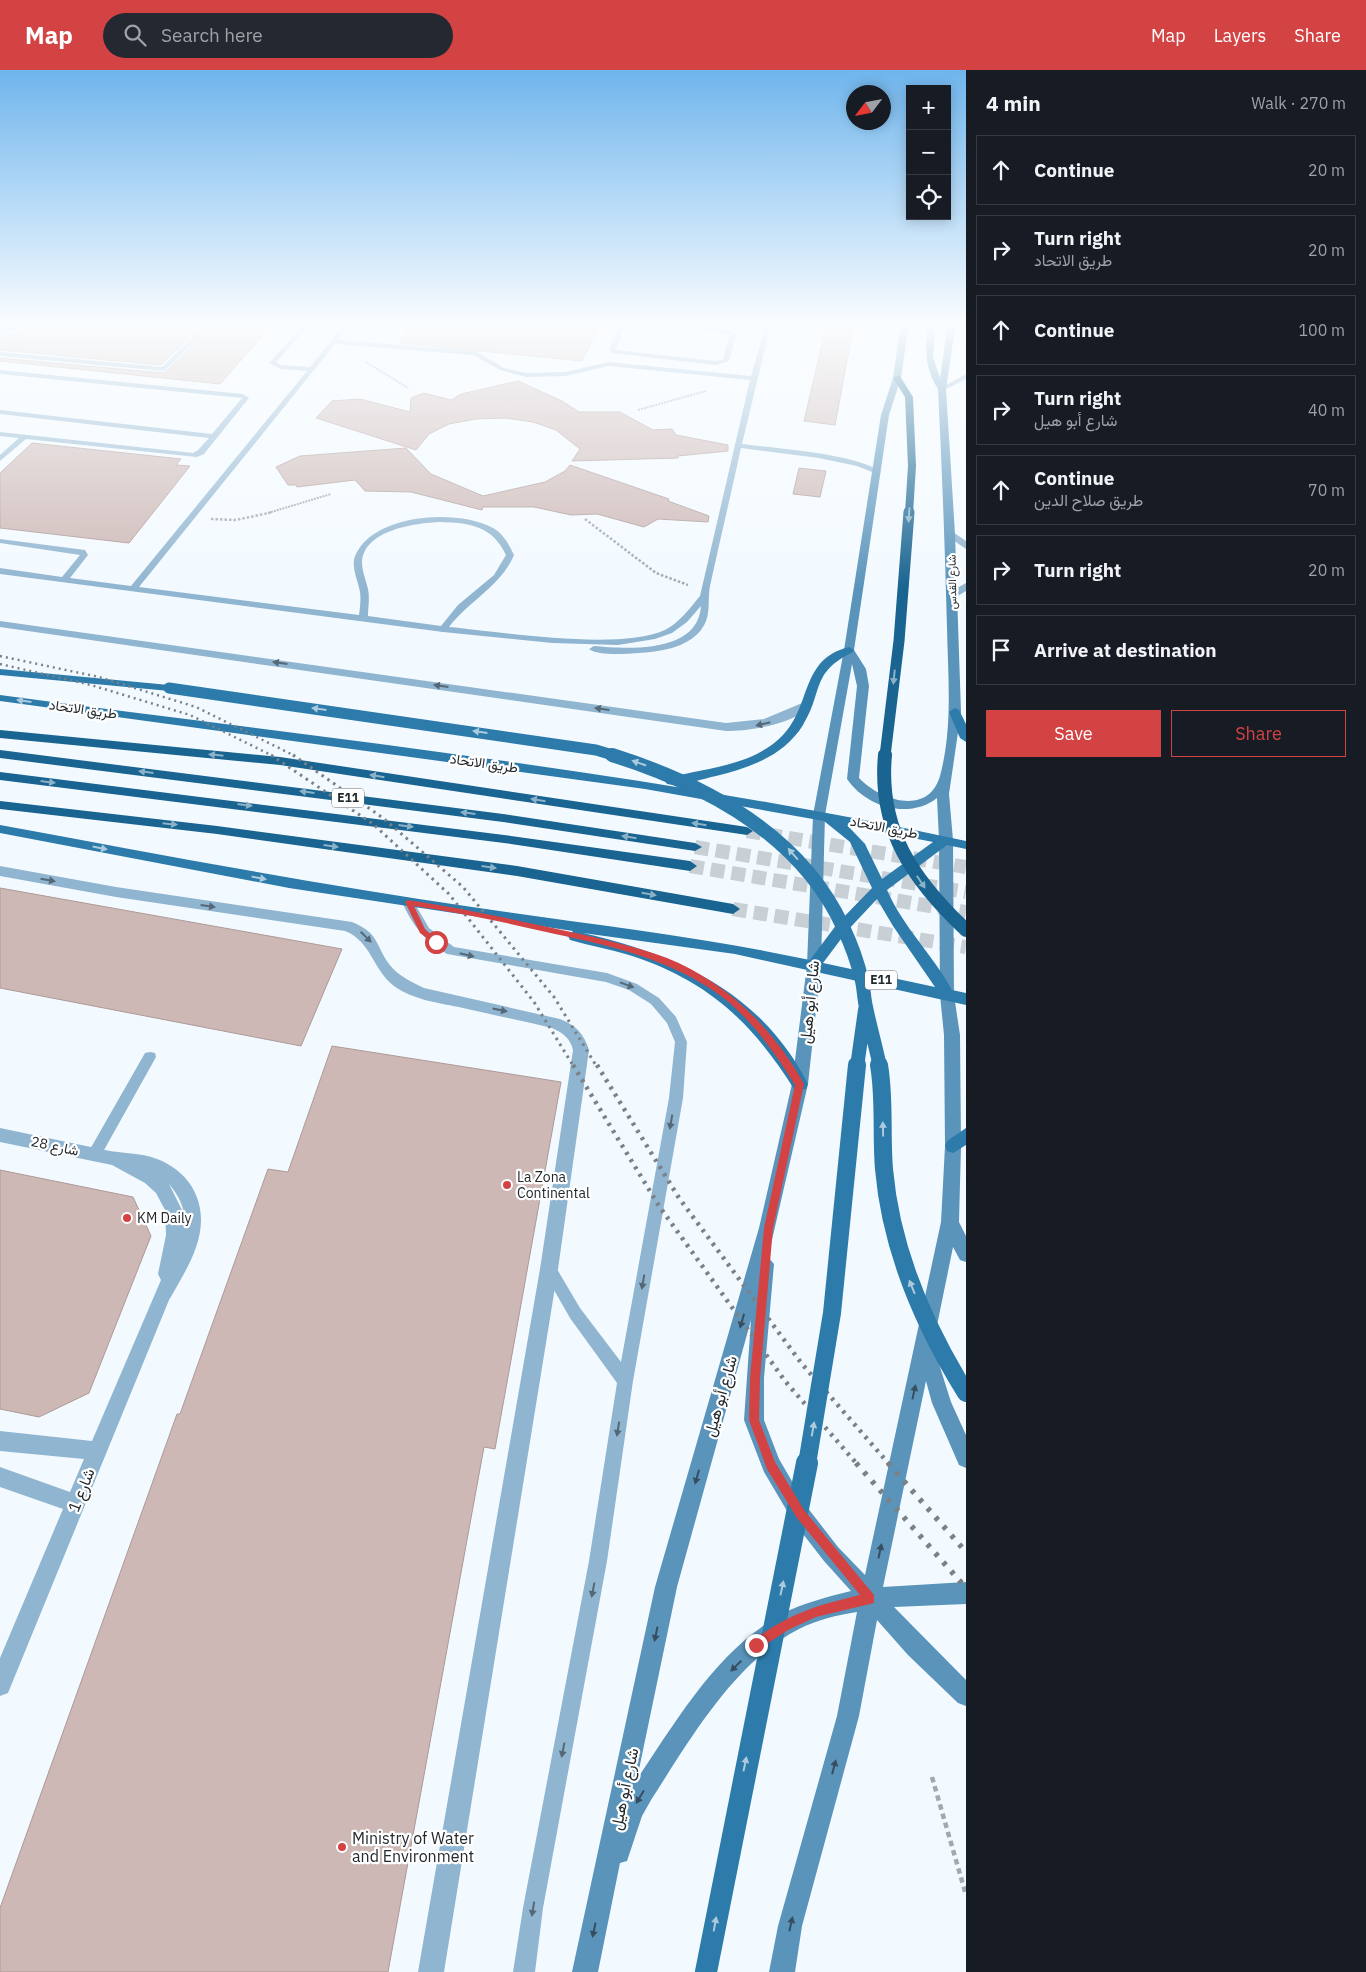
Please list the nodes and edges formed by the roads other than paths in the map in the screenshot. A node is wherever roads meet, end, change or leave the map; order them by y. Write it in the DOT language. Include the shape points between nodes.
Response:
graph roads {
  1 [pos="0,412"];
  2 [pos="234,412"];
  3 [pos="277,412"];
  4 [pos="747,412"];
  5 [pos="886,412"];
  6 [pos="910,412"];
  7 [pos="943,412"];
  8 [pos="0,434"];
  9 [pos="214,436"];
  10 [pos="24,437"];
  11 [pos="740,446"];
  12 [pos="819,456"];
  13 [pos="873,457"];
  14 [pos="0,459"];
  15 [pos="877,472"];
  16 [pos="950,534"];
  17 [pos="0,541"];
  18 [pos="966,546"];
  19 [pos="0,571"];
  20 [pos="65,579"];
  21 [pos="966,586"];
  22 [pos="133,588"];
  23 [pos="705,593"];
  24 [pos="952,595"];
  25 [pos="363,618"];
  26 [pos="0,624"];
  27 [pos="443,629"];
  28 [pos="552,640"];
  29 [pos="848,650"];
  30 [pos="0,672"];
  31 [pos="0,698"];
  32 [pos="807,704"];
  33 [pos="955,712"];
  34 [pos="0,734"];
  35 [pos="966,738"];
  36 [pos="0,754"];
  37 [pos="0,776"];
  38 [pos="944,780"];
  39 [pos="644,785"];
  40 [pos="0,806"];
  41 [pos="819,815"];
  42 [pos="0,829"];
  43 [pos="747,831"];
  44 [pos="946,840"];
  45 [pos="966,845"];
  46 [pos="694,847"];
  47 [pos="690,866"];
  48 [pos="0,871"];
  49 [pos="878,889"];
  50 [pos="408,902"];
  51 [pos="733,909"];
  52 [pos="471,912"];
  53 [pos="966,930"];
  54 [pos="814,965"];
  55 [pos="947,995"];
  56 [pos="966,999"];
  57 [pos="866,1006"];
  58 [pos="150,1057"];
  59 [pos="800,1084"];
  60 [pos="0,1135"];
  61 [pos="960,1140"];
  62 [pos="102,1156"];
  63 [pos="950,1222"];
  64 [pos="768,1228"];
  65 [pos="966,1254"];
  66 [pos="549,1269"];
  67 [pos="924,1346"];
  68 [pos="625,1381"];
  69 [pos="966,1393"];
  70 [pos="0,1441"];
  71 [pos="97,1451"];
  72 [pos="966,1458"];
  73 [pos="0,1477"];
  74 [pos="76,1504"];
  75 [pos="966,1593"];
  76 [pos="870,1599"];
  77 [pos="0,1685"];
  78 [pos="966,1694"];
  79 [pos="601,1898"];
  80 [pos="431,1972"];
  81 [pos="524,1972"];
  82 [pos="585,1972"];
  83 [pos="706,1972"];
  84 [pos="782,1972"];
  1 -- 9 [label="lane"];
  2 -- 9 [label="lane"];
  3 -- 22 [label="lane"];
  4 -- 11 [label="lane"];
  5 -- 13 [label="main road"];
  6 -- 53 [label="highway, one-way, bridge" via="912,466 904,587 884,773 886,810 898,848 925,889"];
  7 -- 16 [label="main road, شارع القدس"];
  8 -- 10 [label="lane"];
  9 -- 10 [label="lane" via="201,452 189,456"];
  10 -- 14 [label="lane"];
  11 -- 12 [label="lane"];
  11 -- 23 [label="lane"];
  12 -- 13 [label="lane"];
  12 -- 15 [label="lane" via="859,464"];
  13 -- 15 [label="main road"];
  15 -- 29 [label="main road"];
  16 -- 18 [label="street"];
  16 -- 24 [label="main road, شارع القدس"];
  17 -- 20 [label="lane" via="82,552 84,555"];
  19 -- 20 [label="lane"];
  20 -- 22 [label="lane"];
  21 -- 24 [label="street"];
  22 -- 25 [label="lane"];
  23 -- 28 [label="lane" via="684,620 655,636 618,642"];
  23 -- 28 [label="lane" via="704,616 699,625 683,639 665,646 644,651 612,651"];
  24 -- 33 [label="main road, شارع القدس"];
  25 -- 27 [label="lane"];
  25 -- 27 [label="lane" via="364,592 358,566 360,552 369,540 387,529 409,523 453,519 489,529 503,540 510,555 505,569 495,581 463,605"];
  32 -- 26 [label="street, one-way" via="773,722 726,727"];
  27 -- 28 [label="lane"];
  29 -- 32 [label="main road" via="826,661 819,669"];
  29 -- 38 [label="main road" via="860,669 863,686 853,779 874,798 895,805 913,805 928,800 938,793"];
  29 -- 41 [label="main road"];
  57 -- 30 [label="main road, one-way, bridge" via="850,945 834,911 788,848 756,822 719,799 641,763 552,742 169,688"];
  39 -- 31 [label="main road, طريق الاتحاد, one-way"];
  32 -- 39 [label="main road" via="787,737 755,758 714,772"];
  33 -- 35 [label="main road"];
  33 -- 38 [label="main road, شارع القدس"];
  43 -- 34 [label="highway, one-way" via="280,761"];
  46 -- 36 [label="highway, E11, one-way" via="503,818"];
  37 -- 47 [label="highway, E11, one-way" via="492,837"];
  38 -- 44 [label="main road, شارع القدس"];
  39 -- 41 [label="main road, طريق الاتحاد"];
  40 -- 51 [label="highway, one-way" via="216,830 516,871"];
  41 -- 44 [label="main road, طريق الاتحاد"];
  41 -- 49 [label="main road" via="853,836"];
  41 -- 54 [label="main road, شارع أبو هيل"];
  42 -- 50 [label="main road, E11, one-way" via="289,884"];
  44 -- 45 [label="main road, طريق الاتحاد"];
  44 -- 49 [label="main road"];
  44 -- 55 [label="main road"];
  48 -- 66 [label="street, one-way" via="116,892 347,926 370,940 384,968 400,982 421,993 569,1028 578,1038 581,1050"];
  49 -- 54 [label="main road" via="844,924"];
  49 -- 55 [label="main road"];
  50 -- 52 [label="main road, E11"];
  50 -- 68 [label="lane, one-way" via="422,931 451,951 607,978 633,987 655,1001 672,1020 681,1042 678,1079"];
  52 -- 54 [label="main road, E11" via="735,949"];
  52 -- 59 [label="main road" via="622,946 666,961 706,982 742,1010 776,1046"];
  54 -- 55 [label="main road, E11"];
  54 -- 59 [label="main road, شارع أبو هيل"];
  55 -- 56 [label="main road"];
  55 -- 61 [label="main road"];
  69 -- 57 [label="main road, one-way, bridge" via="929,1329 904,1266 890,1212 884,1169 883,1086"];
  83 -- 57 [label="main road, one-way, bridge" via="731,1830 805,1476 826,1353 841,1245 852,1100"];
  58 -- 62 [label="lane"];
  59 -- 64 [label="main road, شارع أبو هيل"];
  60 -- 62 [label="street, شارع 28"];
  61 -- 63 [label="main road"];
  62 -- 71 [label="street, شارع 1" via="151,1178 164,1189 177,1219 177,1236 162,1295"];
  63 -- 65 [label="main road"];
  63 -- 67 [label="main road"];
  64 -- 76 [label="main road" via="754,1420 771,1465 800,1514"];
  64 -- 79 [label="main road, شارع أبو هيل, one-way" via="666,1587"];
  66 -- 68 [label="lane" via="575,1313"];
  66 -- 80 [label="street"];
  67 -- 72 [label="main road" via="942,1403"];
  76 -- 67 [label="main road, one-way"];
  68 -- 81 [label="lane, one-way" via="598,1561"];
  70 -- 71 [label="street"];
  71 -- 74 [label="street, شارع 1"];
  73 -- 74 [label="street"];
  74 -- 77 [label="street, شارع 1"];
  75 -- 76 [label="main road"];
  76 -- 78 [label="main road"];
  76 -- 79 [label="main road, one-way" via="815,1611 783,1626 756,1645 720,1682 685,1727 637,1802"];
  84 -- 76 [label="main road, one-way" via="790,1926 848,1716"];
  79 -- 82 [label="main road, شارع أبو هيل, one-way"];
}
